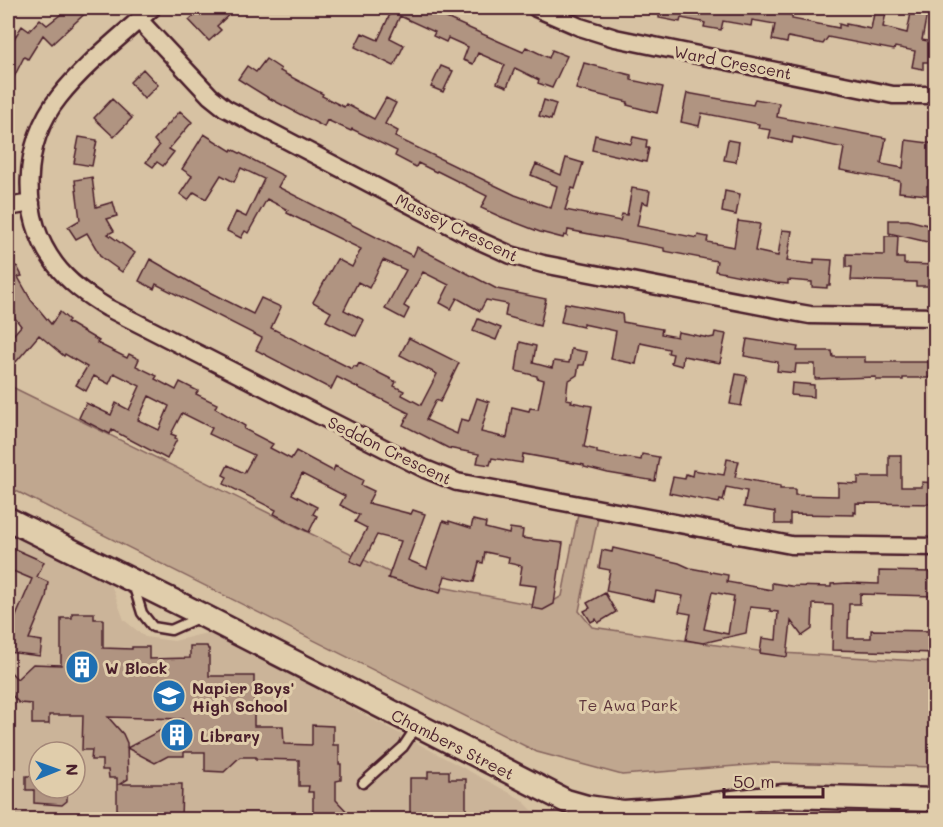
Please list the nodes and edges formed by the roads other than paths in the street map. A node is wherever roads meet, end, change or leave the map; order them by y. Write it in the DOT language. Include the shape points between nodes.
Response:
graph roads {
  1 [pos="152,8"];
  2 [pos="536,8"];
  3 [pos="139,20"];
  4 [pos="936,95"];
  5 [pos="31,203"];
  6 [pos="8,207"];
  7 [pos="936,317"];
  8 [pos="8,519"];
  9 [pos="936,548"];
  10 [pos="132,580"];
  11 [pos="204,616"];
  12 [pos="417,726"];
  13 [pos="363,783"];
  14 [pos="936,800"];
  1 -- 3 [label="street, Seddon Crescent"];
  2 -- 4 [label="street, Ward Crescent" via="615,38 893,95"];
  3 -- 5 [label="street, Seddon Crescent" via="71,82 48,113 32,153"];
  3 -- 7 [label="street, Massey Crescent" via="225,108 511,255 604,277 810,315"];
  5 -- 6 [label="street"];
  5 -- 9 [label="street, Seddon Crescent" via="36,229 54,263 91,297 448,479 791,545"];
  8 -- 10 [label="main road, Chambers Street"];
  10 -- 11 [label="main road, Chambers Street"];
  10 -- 11 [label="lane" via="142,614 153,627 171,630"];
  11 -- 12 [label="main road, Chambers Street"];
  12 -- 13 [label="lane" via="403,747"];
  12 -- 14 [label="main road, Chambers Street" via="566,801 607,811 651,811 784,796"];
}
